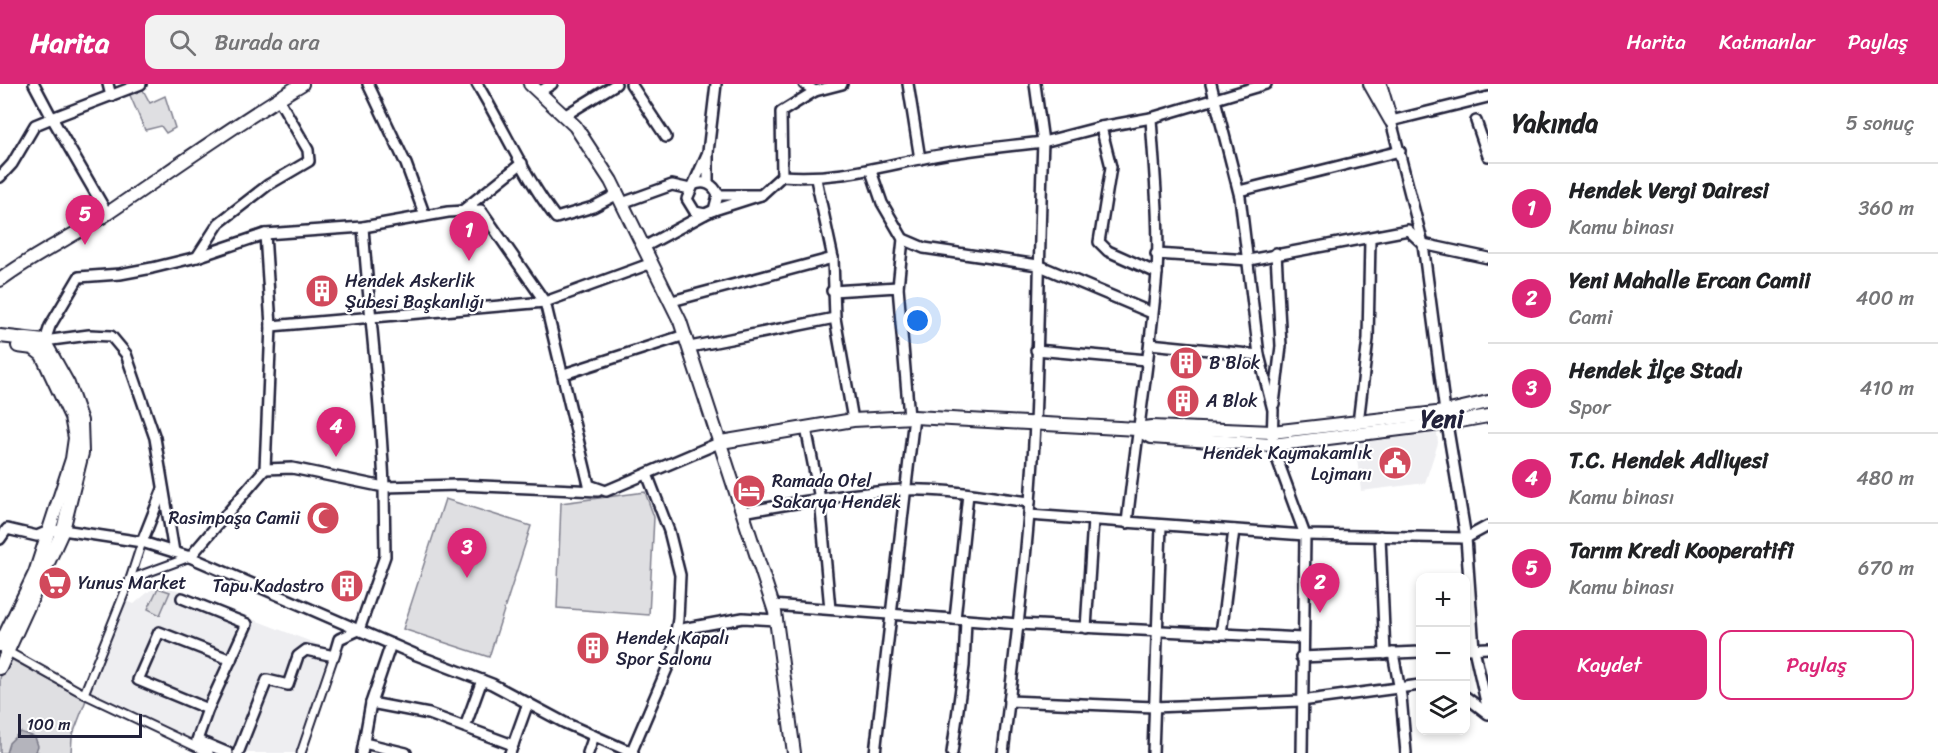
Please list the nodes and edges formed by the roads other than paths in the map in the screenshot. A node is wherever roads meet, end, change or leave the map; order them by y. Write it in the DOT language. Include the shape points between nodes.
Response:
graph roads {
  1 [pos="34,84"];
  2 [pos="108,84"];
  3 [pos="141,84"];
  4 [pos="302,84"];
  5 [pos="368,84"];
  6 [pos="477,84"];
  7 [pos="552,84"];
  8 [pos="616,84"];
  9 [pos="632,84"];
  10 [pos="716,84"];
  11 [pos="804,84"];
  12 [pos="842,84"];
  13 [pos="1035,84"];
  14 [pos="1211,84"];
  15 [pos="1266,84"];
  16 [pos="1370,84"];
  17 [pos="1380,84"];
  18 [pos="910,85"];
  19 [pos="535,88"];
  20 [pos="815,91"];
  21 [pos="111,96"];
  22 [pos="1488,97"];
  23 [pos="278,98"];
  24 [pos="1216,98"];
  25 [pos="564,116"];
  26 [pos="52,118"];
  27 [pos="1151,118"];
  28 [pos="1391,121"];
  29 [pos="1476,121"];
  30 [pos="1101,127"];
  31 [pos="666,137"];
  32 [pos="1043,142"];
  33 [pos="1400,151"];
  34 [pos="708,152"];
  35 [pos="1488,156"];
  36 [pos="920,159"];
  37 [pos="522,163"];
  38 [pos="871,171"];
  39 [pos="782,176"];
  40 [pos="0,177"];
  41 [pos="816,179"];
  42 [pos="708,184"];
  43 [pos="692,187"];
  44 [pos="1239,191"];
  45 [pos="718,195"];
  46 [pos="761,195"];
  47 [pos="620,199"];
  48 [pos="462,211"];
  49 [pos="709,212"];
  50 [pos="107,213"];
  51 [pos="424,216"];
  52 [pos="363,227"];
  53 [pos="265,234"];
  54 [pos="903,239"];
  55 [pos="1370,239"];
  56 [pos="1423,244"];
  57 [pos="644,247"];
  58 [pos="1156,254"];
  59 [pos="1276,254"];
  60 [pos="197,257"];
  61 [pos="833,258"];
  62 [pos="1488,258"];
  63 [pos="1249,260"];
  64 [pos="652,263"];
  65 [pos="1038,264"];
  66 [pos="1157,273"];
  67 [pos="0,280"];
  68 [pos="898,287"];
  69 [pos="832,291"];
  70 [pos="672,301"];
  71 [pos="545,302"];
  72 [pos="1152,313"];
  73 [pos="835,318"];
  74 [pos="370,319"];
  75 [pos="272,326"];
  76 [pos="685,334"];
  77 [pos="0,336"];
  78 [pos="44,341"];
  79 [pos="0,343"];
  80 [pos="1150,344"];
  81 [pos="690,347"];
  82 [pos="1036,350"];
  83 [pos="42,355"];
  84 [pos="1259,355"];
  85 [pos="1147,360"];
  86 [pos="564,374"];
  87 [pos="1488,402"];
  88 [pos="1274,410"];
  89 [pos="1488,416"];
  90 [pos="912,417"];
  91 [pos="1447,418"];
  92 [pos="853,420"];
  93 [pos="1035,423"];
  94 [pos="1358,423"];
  95 [pos="806,428"];
  96 [pos="1137,429"];
  97 [pos="1272,439"];
  98 [pos="721,442"];
  99 [pos="265,469"];
  100 [pos="647,474"];
  101 [pos="384,487"];
  102 [pos="163,489"];
  103 [pos="904,490"];
  104 [pos="606,492"];
  105 [pos="968,494"];
  106 [pos="820,499"];
  107 [pos="1030,502"];
  108 [pos="743,512"];
  109 [pos="1029,515"];
  110 [pos="1094,520"];
  111 [pos="1127,523"];
  112 [pos="1161,525"];
  113 [pos="1488,526"];
  114 [pos="63,530"];
  115 [pos="1234,530"];
  116 [pos="49,531"];
  117 [pos="1305,535"];
  118 [pos="1380,536"];
  119 [pos="1467,538"];
  120 [pos="0,539"];
  121 [pos="142,542"];
  122 [pos="174,552"];
  123 [pos="190,557"];
  124 [pos="130,579"];
  125 [pos="182,598"];
  126 [pos="772,605"];
  127 [pos="830,609"];
  128 [pos="892,614"];
  129 [pos="955,619"];
  130 [pos="776,620"];
  131 [pos="966,620"];
  132 [pos="1018,624"];
  133 [pos="1469,627"];
  134 [pos="1086,628"];
  135 [pos="359,630"];
  136 [pos="676,630"];
  137 [pos="1158,631"];
  138 [pos="1221,634"];
  139 [pos="1302,638"];
  140 [pos="390,644"];
  141 [pos="2,648"];
  142 [pos="1488,648"];
  143 [pos="1470,649"];
  144 [pos="1416,652"];
  145 [pos="1389,653"];
  146 [pos="334,656"];
  147 [pos="1301,657"];
  148 [pos="231,660"];
  149 [pos="0,668"];
  150 [pos="482,680"];
  151 [pos="1416,687"];
  152 [pos="1400,690"];
  153 [pos="84,694"];
  154 [pos="1470,700"];
  155 [pos="1009,701"];
  156 [pos="1301,701"];
  157 [pos="371,703"];
  158 [pos="528,703"];
  159 [pos="1154,706"];
  160 [pos="208,709"];
  161 [pos="1488,712"];
  162 [pos="465,727"];
  163 [pos="594,736"];
  164 [pos="363,748"];
  165 [pos="512,749"];
  166 [pos="209,753"];
  167 [pos="228,753"];
  168 [pos="238,753"];
  169 [pos="301,753"];
  170 [pos="406,753"];
  171 [pos="588,753"];
  172 [pos="632,753"];
  173 [pos="794,753"];
  174 [pos="875,753"];
  175 [pos="952,753"];
  176 [pos="1003,753"];
  177 [pos="1153,753"];
  178 [pos="1302,753"];
  179 [pos="1406,753"];
  1 -- 26 [label="street"];
  2 -- 21 [label="street"];
  3 -- 21 [label="street"];
  4 -- 23 [label="main road"];
  5 -- 51 [label="street" via="406,164"];
  6 -- 37 [label="street"];
  7 -- 19 [label="street"];
  8 -- 25 [label="street"];
  9 -- 31 [label="street"];
  10 -- 34 [label="street"];
  11 -- 20 [label="street"];
  12 -- 20 [label="street"];
  13 -- 32 [label="street"];
  14 -- 24 [label="street"];
  15 -- 24 [label="street"];
  16 -- 28 [label="main road"];
  17 -- 28 [label="main road"];
  18 -- 36 [label="street"];
  19 -- 25 [label="main road"];
  20 -- 39 [label="street" via="781,112"];
  21 -- 26 [label="street"];
  22 -- 28 [label="street"];
  23 -- 50 [label="main road"];
  23 -- 60 [label="street" via="308,150 309,162 268,185 219,223"];
  24 -- 27 [label="street"];
  24 -- 44 [label="street"];
  25 -- 47 [label="main road" via="575,126"];
  26 -- 40 [label="street" via="35,125"];
  26 -- 50 [label="street"];
  27 -- 30 [label="street"];
  27 -- 58 [label="street"];
  28 -- 33 [label="street"];
  29 -- 35 [label="street"];
  30 -- 32 [label="street"];
  30 -- 66 [label="street" via="1111,167 1099,242 1108,251"];
  32 -- 36 [label="street"];
  32 -- 65 [label="street"];
  33 -- 44 [label="street"];
  33 -- 56 [label="street"];
  34 -- 42 [label="street"];
  34 -- 43 [label="street"];
  36 -- 38 [label="street"];
  37 -- 47 [label="street" via="556,218"];
  37 -- 48 [label="street"];
  38 -- 41 [label="street"];
  38 -- 54 [label="street" via="882,203"];
  39 -- 41 [label="street"];
  39 -- 46 [label="street"];
  41 -- 61 [label="street"];
  42 -- 43 [label="street"];
  42 -- 45 [label="street"];
  43 -- 47 [label="street" via="672,185"];
  43 -- 49 [label="street" via="688,204 695,212"];
  44 -- 63 [label="street"];
  45 -- 46 [label="street"];
  45 -- 49 [label="street"];
  46 -- 49 [label="street"];
  47 -- 57 [label="main road"];
  48 -- 51 [label="street"];
  48 -- 71 [label="street" via="481,210"];
  49 -- 57 [label="street"];
  50 -- 67 [label="main road" via="23,262"];
  51 -- 52 [label="street"];
  52 -- 53 [label="street"];
  52 -- 74 [label="street"];
  53 -- 60 [label="street"];
  53 -- 75 [label="street"];
  54 -- 65 [label="street" via="924,248"];
  54 -- 68 [label="street"];
  55 -- 56 [label="street" via="1408,230"];
  55 -- 59 [label="street"];
  55 -- 94 [label="street" via="1368,339"];
  56 -- 62 [label="street"];
  56 -- 91 [label="street"];
  57 -- 64 [label="main road"];
  58 -- 63 [label="street"];
  58 -- 66 [label="street"];
  59 -- 63 [label="street"];
  59 -- 88 [label="street" via="1281,346"];
  60 -- 78 [label="street" via="120,274 79,277"];
  61 -- 69 [label="street"];
  61 -- 70 [label="street"];
  63 -- 84 [label="street"];
  64 -- 70 [label="main road"];
  64 -- 71 [label="street"];
  65 -- 72 [label="street"];
  65 -- 82 [label="street"];
  66 -- 72 [label="street"];
  68 -- 69 [label="street"];
  68 -- 90 [label="street"];
  69 -- 73 [label="street"];
  70 -- 76 [label="main road"];
  71 -- 74 [label="street"];
  71 -- 86 [label="street"];
  72 -- 80 [label="street"];
  73 -- 81 [label="street"];
  73 -- 92 [label="street"];
  74 -- 75 [label="street"];
  74 -- 101 [label="street" via="381,412"];
  75 -- 99 [label="street"];
  76 -- 81 [label="main road"];
  76 -- 86 [label="street"];
  77 -- 78 [label="main road"];
  78 -- 83 [label="street"];
  78 -- 102 [label="street" via="89,334 111,336 126,354 154,438"];
  78 -- 114 [label="main road" via="68,384 81,421 82,453"];
  79 -- 83 [label="main road" via="33,348"];
  80 -- 84 [label="street"];
  80 -- 85 [label="street"];
  81 -- 98 [label="main road"];
  82 -- 85 [label="street"];
  82 -- 93 [label="street"];
  83 -- 116 [label="main road" via="71,417 75,438"];
  84 -- 88 [label="street"];
  85 -- 96 [label="street"];
  86 -- 104 [label="street" via="589,485"];
  87 -- 91 [label="main road"];
  88 -- 97 [label="street"];
  89 -- 91 [label="main road"];
  90 -- 92 [label="main road"];
  90 -- 93 [label="main road"];
  90 -- 103 [label="street"];
  91 -- 94 [label="main road"];
  91 -- 97 [label="main road"];
  91 -- 119 [label="street"];
  92 -- 95 [label="main road"];
  93 -- 96 [label="main road"];
  93 -- 107 [label="street"];
  94 -- 97 [label="main road"];
  95 -- 98 [label="main road"];
  95 -- 106 [label="street"];
  96 -- 97 [label="main road" via="1151,437"];
  96 -- 111 [label="street"];
  97 -- 117 [label="street"];
  98 -- 100 [label="street"];
  98 -- 108 [label="main road"];
  99 -- 101 [label="street" via="292,468"];
  99 -- 123 [label="street"];
  100 -- 104 [label="street"];
  100 -- 136 [label="street" via="669,531 680,575"];
  101 -- 104 [label="street" via="469,485"];
  101 -- 135 [label="street" via="385,556"];
  102 -- 121 [label="street"];
  102 -- 122 [label="street"];
  103 -- 105 [label="street"];
  103 -- 106 [label="street"];
  103 -- 128 [label="street"];
  105 -- 107 [label="street"];
  105 -- 129 [label="street"];
  106 -- 108 [label="street"];
  106 -- 127 [label="street"];
  107 -- 109 [label="street"];
  108 -- 126 [label="main road"];
  109 -- 110 [label="street"];
  109 -- 132 [label="street"];
  110 -- 111 [label="street"];
  110 -- 134 [label="street"];
  111 -- 112 [label="street"];
  112 -- 115 [label="street"];
  112 -- 137 [label="street"];
  113 -- 119 [label="street"];
  114 -- 116 [label="street"];
  114 -- 121 [label="street"];
  114 -- 141 [label="main road"];
  115 -- 117 [label="street"];
  115 -- 138 [label="street"];
  116 -- 120 [label="street" via="37,536 7,529"];
  116 -- 141 [label="main road"];
  117 -- 118 [label="street"];
  117 -- 139 [label="street"];
  118 -- 119 [label="street"];
  118 -- 145 [label="street"];
  119 -- 133 [label="street"];
  121 -- 122 [label="street"];
  121 -- 124 [label="street"];
  122 -- 123 [label="street"];
  123 -- 124 [label="street"];
  123 -- 135 [label="street"];
  124 -- 153 [label="street"];
  125 -- 148 [label="street" via="247,624"];
  126 -- 127 [label="street"];
  126 -- 130 [label="main road"];
  127 -- 128 [label="street"];
  128 -- 129 [label="street"];
  128 -- 174 [label="street"];
  129 -- 131 [label="street"];
  130 -- 136 [label="street" via="742,618"];
  130 -- 173 [label="main road"];
  131 -- 132 [label="street"];
  131 -- 175 [label="street"];
  132 -- 134 [label="street"];
  132 -- 155 [label="street"];
  134 -- 137 [label="street"];
  135 -- 140 [label="street"];
  135 -- 146 [label="street" via="339,639"];
  136 -- 172 [label="street" via="672,657"];
  137 -- 138 [label="street"];
  137 -- 159 [label="street"];
  138 -- 139 [label="street"];
  139 -- 147 [label="street"];
  140 -- 150 [label="street"];
  140 -- 157 [label="street"];
  141 -- 149 [label="main road"];
  141 -- 153 [label="street"];
  142 -- 143 [label="street"];
  143 -- 161 [label="street"];
  144 -- 145 [label="street"];
  145 -- 147 [label="street"];
  145 -- 152 [label="street"];
  146 -- 168 [label="street" via="306,650 298,656 288,685 267,680"];
  146 -- 169 [label="street"];
  147 -- 156 [label="street"];
  148 -- 160 [label="street"];
  148 -- 160 [label="street" via="159,632 138,680"];
  150 -- 158 [label="street"];
  150 -- 162 [label="street"];
  151 -- 152 [label="street"];
  152 -- 156 [label="street"];
  152 -- 179 [label="street"];
  153 -- 166 [label="street"];
  154 -- 161 [label="street"];
  155 -- 159 [label="street"];
  155 -- 176 [label="street"];
  156 -- 159 [label="street"];
  156 -- 178 [label="street"];
  157 -- 162 [label="street" via="429,714"];
  157 -- 164 [label="street"];
  158 -- 163 [label="street"];
  158 -- 165 [label="street"];
  159 -- 177 [label="street"];
  160 -- 167 [label="street" via="197,740"];
  162 -- 165 [label="street"];
  163 -- 171 [label="street"];
  163 -- 172 [label="street"];
  164 -- 170 [label="street"];
}
